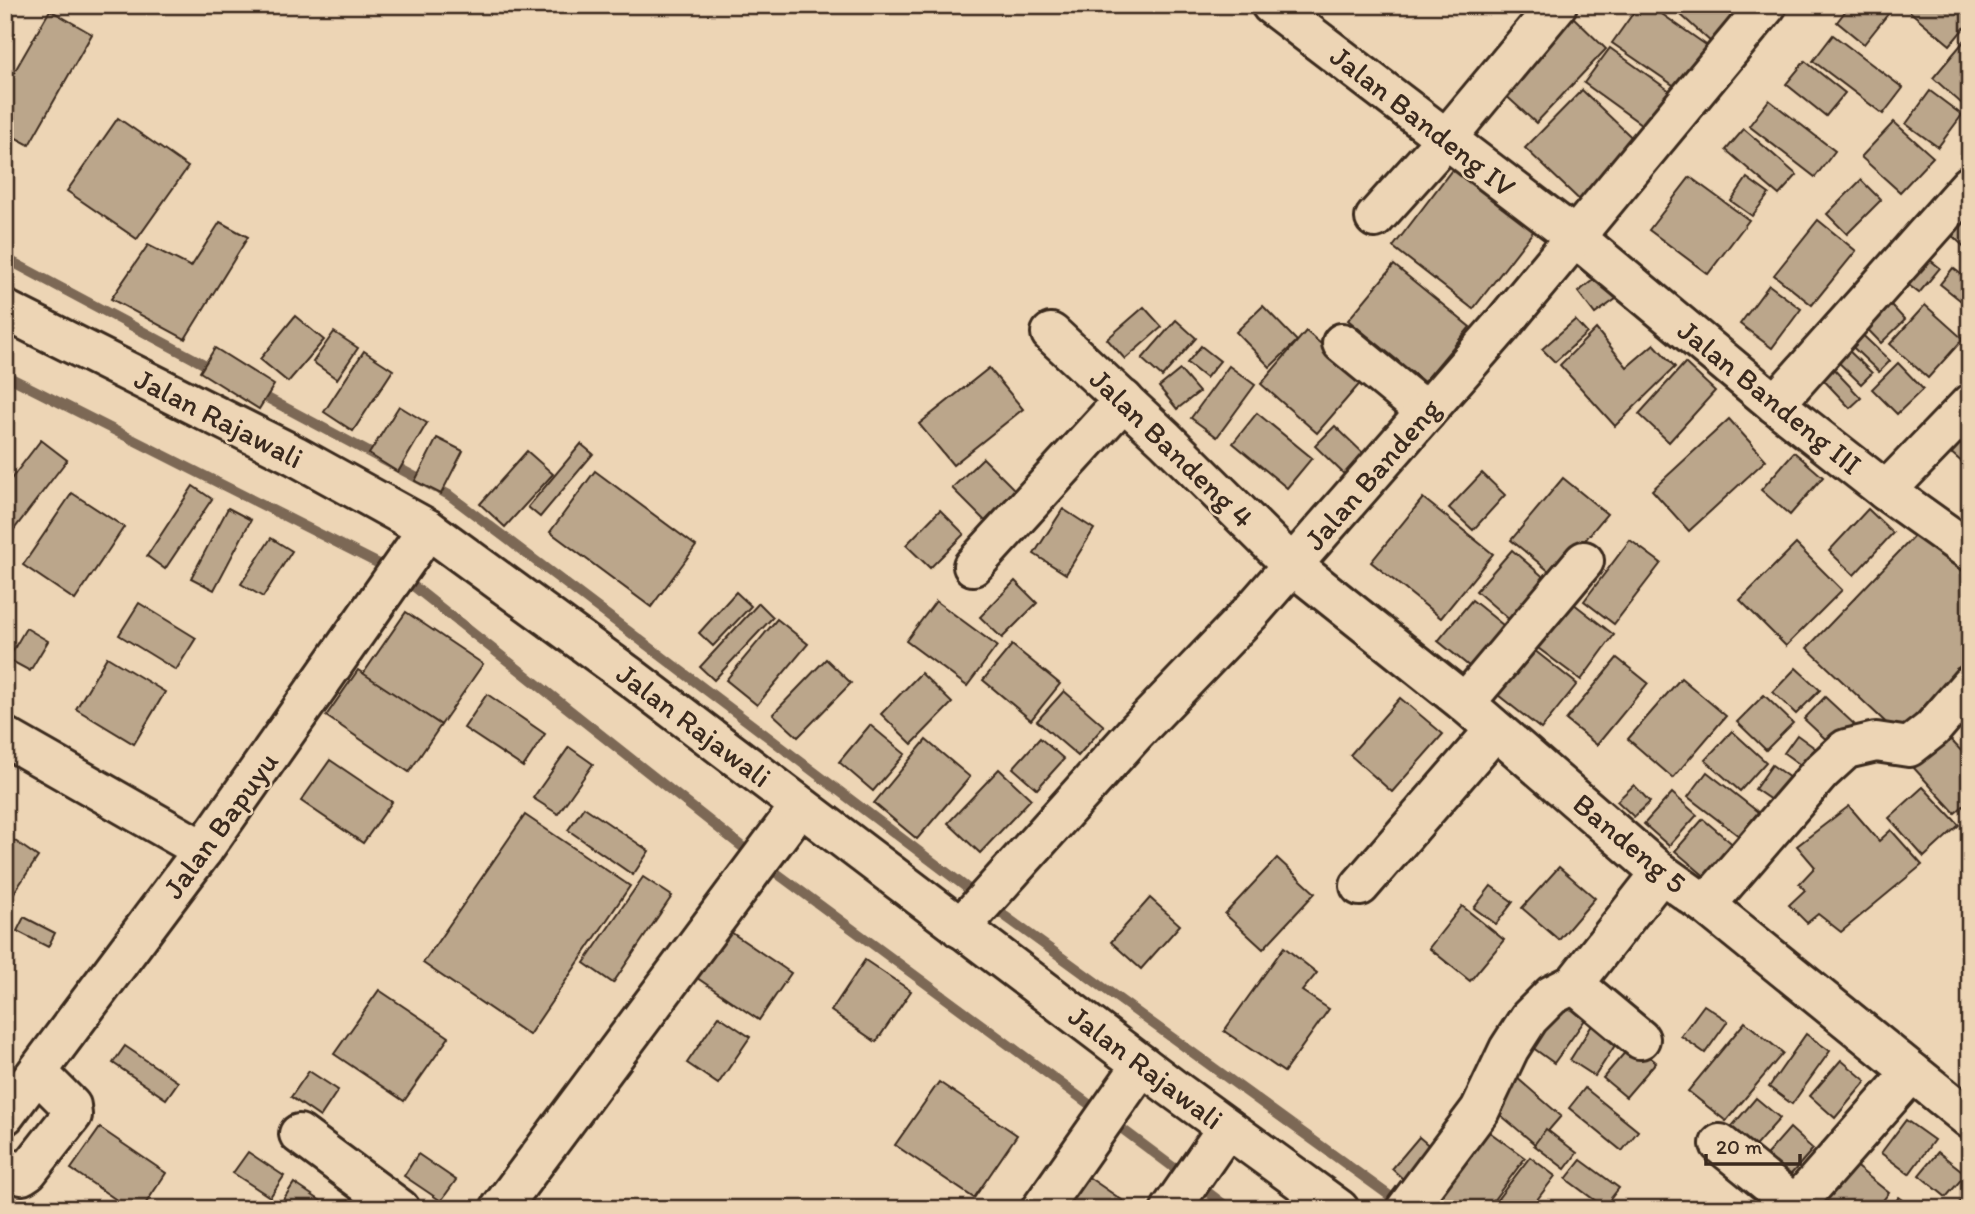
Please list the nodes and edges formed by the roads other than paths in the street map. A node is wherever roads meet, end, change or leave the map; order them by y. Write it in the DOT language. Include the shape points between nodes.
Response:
graph roads {
  1 [pos="1271,5"];
  2 [pos="1557,5"];
  3 [pos="1767,5"];
  4 [pos="1445,141"];
  5 [pos="1970,185"];
  6 [pos="1375,218"];
  7 [pos="1575,237"];
  8 [pos="5,310"];
  9 [pos="1051,333"];
  10 [pos="1342,343"];
  11 [pos="1124,400"];
  12 [pos="1775,404"];
  13 [pos="1970,404"];
  14 [pos="1426,412"];
  15 [pos="1886,491"];
  16 [pos="428,529"];
  17 [pos="1970,551"];
  18 [pos="1584,561"];
  19 [pos="1292,565"];
  20 [pos="973,566"];
  21 [pos="1970,685"];
  22 [pos="1465,703"];
  23 [pos="1495,730"];
  24 [pos="5,737"];
  25 [pos="800,806"];
  26 [pos="203,850"];
  27 [pos="1661,873"];
  28 [pos="1360,886"];
  29 [pos="1706,905"];
  30 [pos="960,928"];
  31 [pos="1574,984"];
  32 [pos="1640,1039"];
  33 [pos="1142,1065"];
  34 [pos="1912,1072"];
  35 [pos="38,1073"];
  36 [pos="5,1115"];
  37 [pos="1970,1119"];
  38 [pos="1227,1128"];
  39 [pos="299,1134"];
  40 [pos="1720,1144"];
  41 [pos="5,1167"];
  42 [pos="1796,1208"];
  43 [pos="400,1209"];
  44 [pos="500,1209"];
  45 [pos="1041,1209"];
  46 [pos="1171,1209"];
  47 [pos="1339,1209"];
  48 [pos="1405,1209"];
  1 -- 4 [label="street, Jalan Bandeng IV"];
  2 -- 4 [label="street"];
  3 -- 7 [label="street, Jalan Bandeng"];
  4 -- 6 [label="street"];
  4 -- 7 [label="street, Jalan Bandeng IV"];
  5 -- 12 [label="street"];
  7 -- 12 [label="street, Jalan Bandeng III"];
  7 -- 14 [label="street, Jalan Bandeng"];
  8 -- 16 [label="street, Jalan Rajawali" via="294,455"];
  9 -- 11 [label="street, Jalan Bandeng 4"];
  10 -- 14 [label="street"];
  11 -- 19 [label="street, Jalan Bandeng 4"];
  11 -- 20 [label="street"];
  12 -- 15 [label="street, Jalan Bandeng III"];
  13 -- 15 [label="street"];
  14 -- 19 [label="street, Jalan Bandeng"];
  15 -- 17 [label="street, Jalan Bandeng III"];
  16 -- 25 [label="street, Jalan Rajawali"];
  16 -- 26 [label="street, Jalan Bapuyu"];
  18 -- 22 [label="street"];
  19 -- 22 [label="street, Bandeng 5"];
  19 -- 30 [label="street, Jalan Bandeng"];
  21 -- 29 [label="street" via="1932,729 1909,747 1876,741 1846,749"];
  22 -- 23 [label="street, Bandeng 5"];
  23 -- 27 [label="street, Bandeng 5"];
  23 -- 28 [label="street"];
  24 -- 26 [label="street"];
  25 -- 30 [label="street, Jalan Rajawali"];
  25 -- 44 [label="street"];
  26 -- 35 [label="street, Jalan Bapuyu"];
  27 -- 29 [label="street, Bandeng 5"];
  27 -- 31 [label="street"];
  29 -- 34 [label="street, Bandeng 5"];
  30 -- 33 [label="street, Jalan Rajawali"];
  31 -- 32 [label="street"];
  31 -- 48 [label="street" via="1552,995 1529,1018 1480,1110"];
  33 -- 38 [label="street, Jalan Rajawali"];
  33 -- 45 [label="street"];
  34 -- 37 [label="street, Bandeng 5"];
  34 -- 42 [label="street"];
  35 -- 36 [label="street, Jalan Bapuyu"];
  35 -- 41 [label="street" via="71,1106 72,1115 28,1171 22,1175"];
  38 -- 46 [label="street"];
  38 -- 47 [label="street, Jalan Rajawali"];
  39 -- 43 [label="street"];
  40 -- 42 [label="street"];
}
